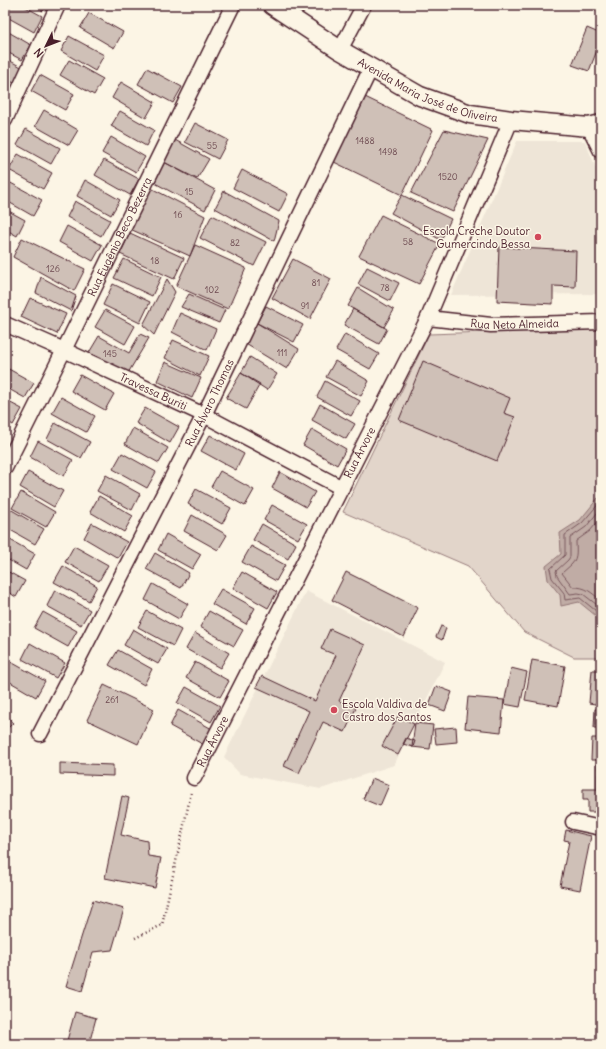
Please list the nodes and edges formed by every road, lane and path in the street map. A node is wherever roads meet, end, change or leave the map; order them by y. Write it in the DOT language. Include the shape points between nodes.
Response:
graph roads {
  1 [pos="58,5"];
  2 [pos="232,5"];
  3 [pos="272,5"];
  4 [pos="364,5"];
  5 [pos="340,50"];
  6 [pos="371,68"];
  7 [pos="5,120"];
  8 [pos="511,120"];
  9 [pos="595,125"];
  10 [pos="601,151"];
  11 [pos="428,318"];
  12 [pos="601,322"];
  13 [pos="5,324"];
  14 [pos="64,350"];
  15 [pos="204,415"];
  16 [pos="5,468"];
  17 [pos="342,488"];
  18 [pos="40,734"];
  19 [pos="194,778"];
  20 [pos="573,822"];
  21 [pos="601,828"];
  22 [pos="135,938"];
  1 -- 7 [label="street"];
  2 -- 14 [label="street, Rua Eugênio Beco Bezerra"];
  3 -- 5 [label="street, Avenida Maria José de Oliveira"];
  4 -- 5 [label="street"];
  5 -- 6 [label="street, Avenida Maria José de Oliveira"];
  6 -- 8 [label="street, Avenida Maria José de Oliveira" via="420,96 470,114"];
  6 -- 15 [label="street, Rua Álvaro Thomas"];
  8 -- 9 [label="street, Avenida Maria José de Oliveira"];
  8 -- 11 [label="street, Rua Árvore"];
  9 -- 10 [label="street"];
  11 -- 12 [label="street, Rua Neto Almeida" via="491,325"];
  11 -- 17 [label="street, Rua Árvore"];
  13 -- 14 [label="street, Travessa Buriti"];
  14 -- 15 [label="street, Travessa Buriti"];
  14 -- 16 [label="street, Rua Eugênio Beco Bezerra"];
  15 -- 17 [label="street, Travessa Buriti"];
  15 -- 18 [label="street, Rua Álvaro Thomas"];
  17 -- 19 [label="street, Rua Árvore"];
  19 -- 22 [label="path" via="162,925"];
  20 -- 21 [label="street"];
}
